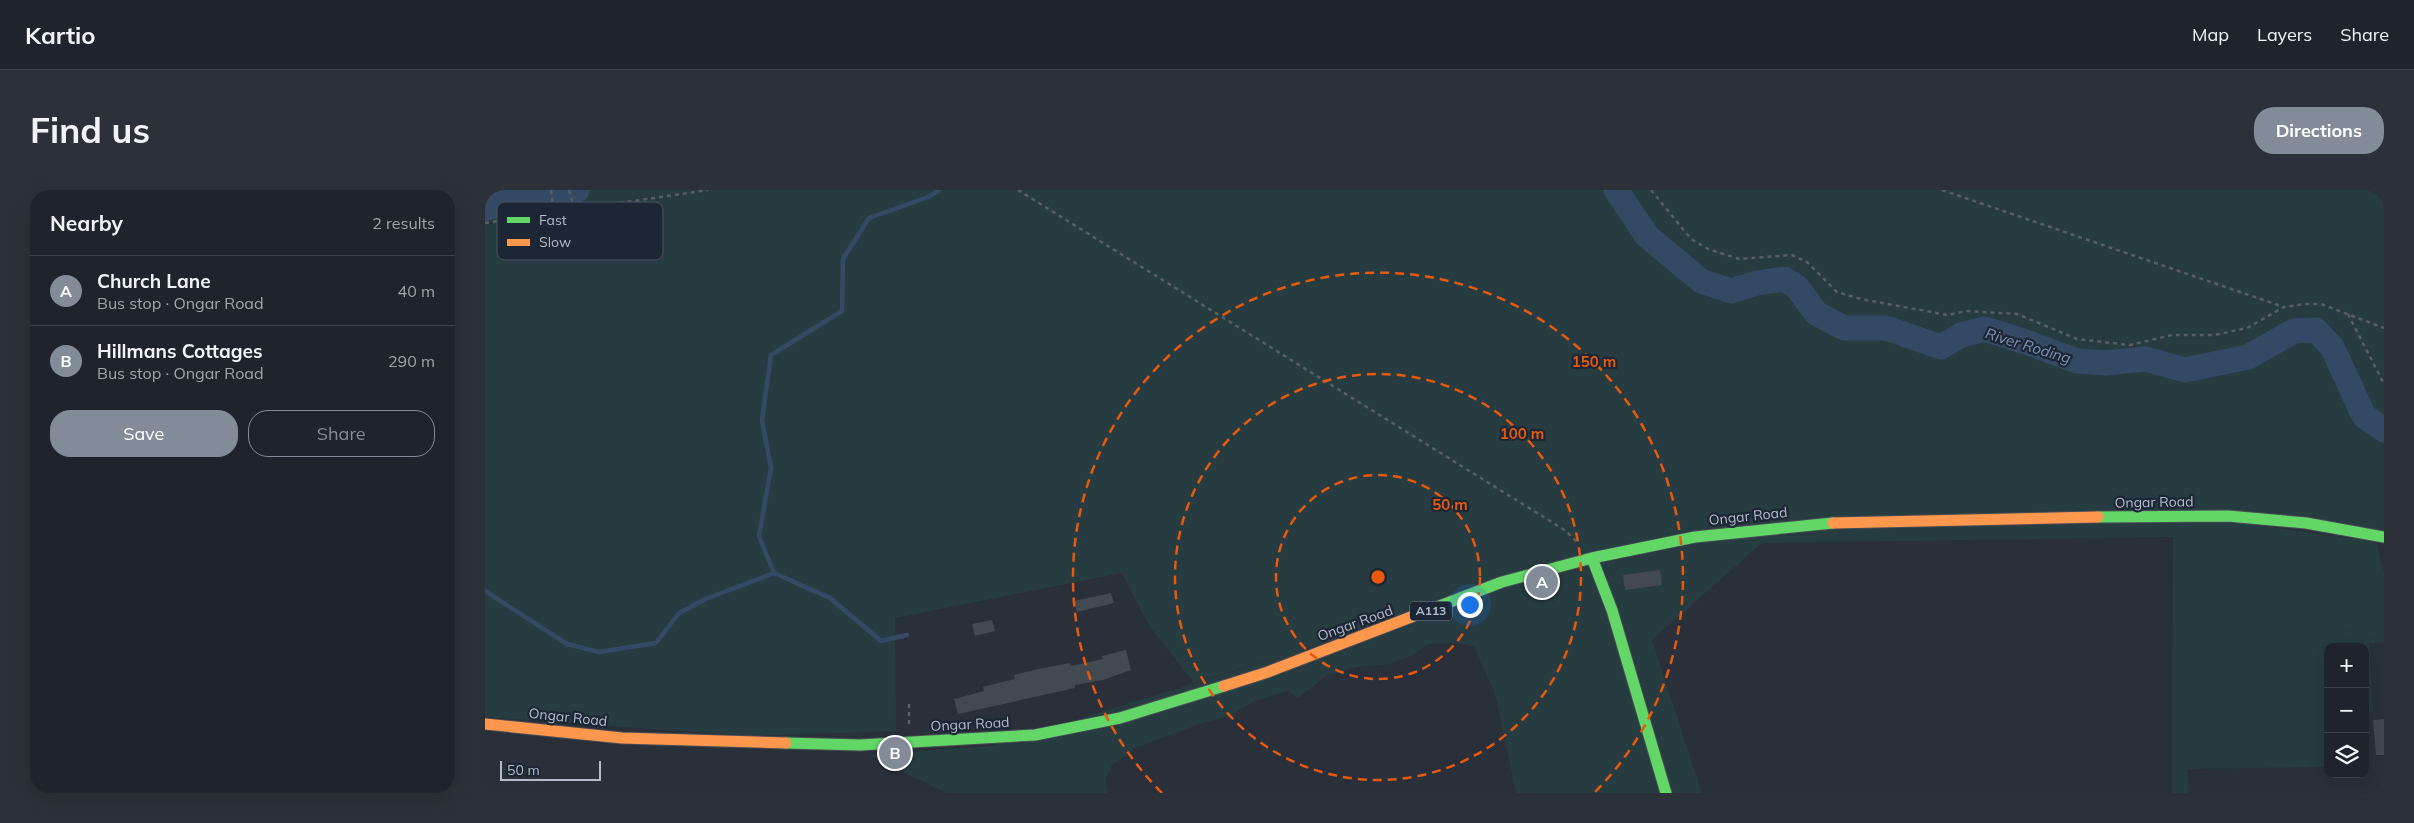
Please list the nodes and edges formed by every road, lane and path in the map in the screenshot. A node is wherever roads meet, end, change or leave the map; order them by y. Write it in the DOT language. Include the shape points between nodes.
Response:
graph roads {
  1 [pos="569,190"];
  2 [pos="708,190"];
  3 [pos="1018,190"];
  4 [pos="1651,190"];
  5 [pos="1942,190"];
  6 [pos="573,202"];
  7 [pos="628,202"];
  8 [pos="2285,307"];
  9 [pos="2347,313"];
  10 [pos="2384,328"];
  11 [pos="2384,384"];
  12 [pos="2384,537"];
  13 [pos="1592,558"];
  14 [pos="485,724"];
  15 [pos="1666,793"];
  1 -- 6 [label="path"];
  2 -- 7 [label="path"];
  3 -- 13 [label="path" via="1567,531"];
  4 -- 8 [label="path" via="1691,239 1708,249 1739,258 1792,255 1807,262 1837,292 1861,300 1947,315 1967,311 2017,314 2077,339 2130,345 2172,336 2215,335 2247,328"];
  5 -- 8 [label="path"];
  8 -- 9 [label="path" via="2321,304"];
  9 -- 10 [label="path"];
  9 -- 11 [label="path"];
  12 -- 13 [label="main road, Ongar Road / A113" via="2305,523 2228,516 1951,519 1825,523 1695,537"];
  13 -- 14 [label="main road, Ongar Road / A113" via="1503,582 1268,672 1121,718 1035,735 860,745 641,739"];
  13 -- 15 [label="main road" via="1612,610"];
}
